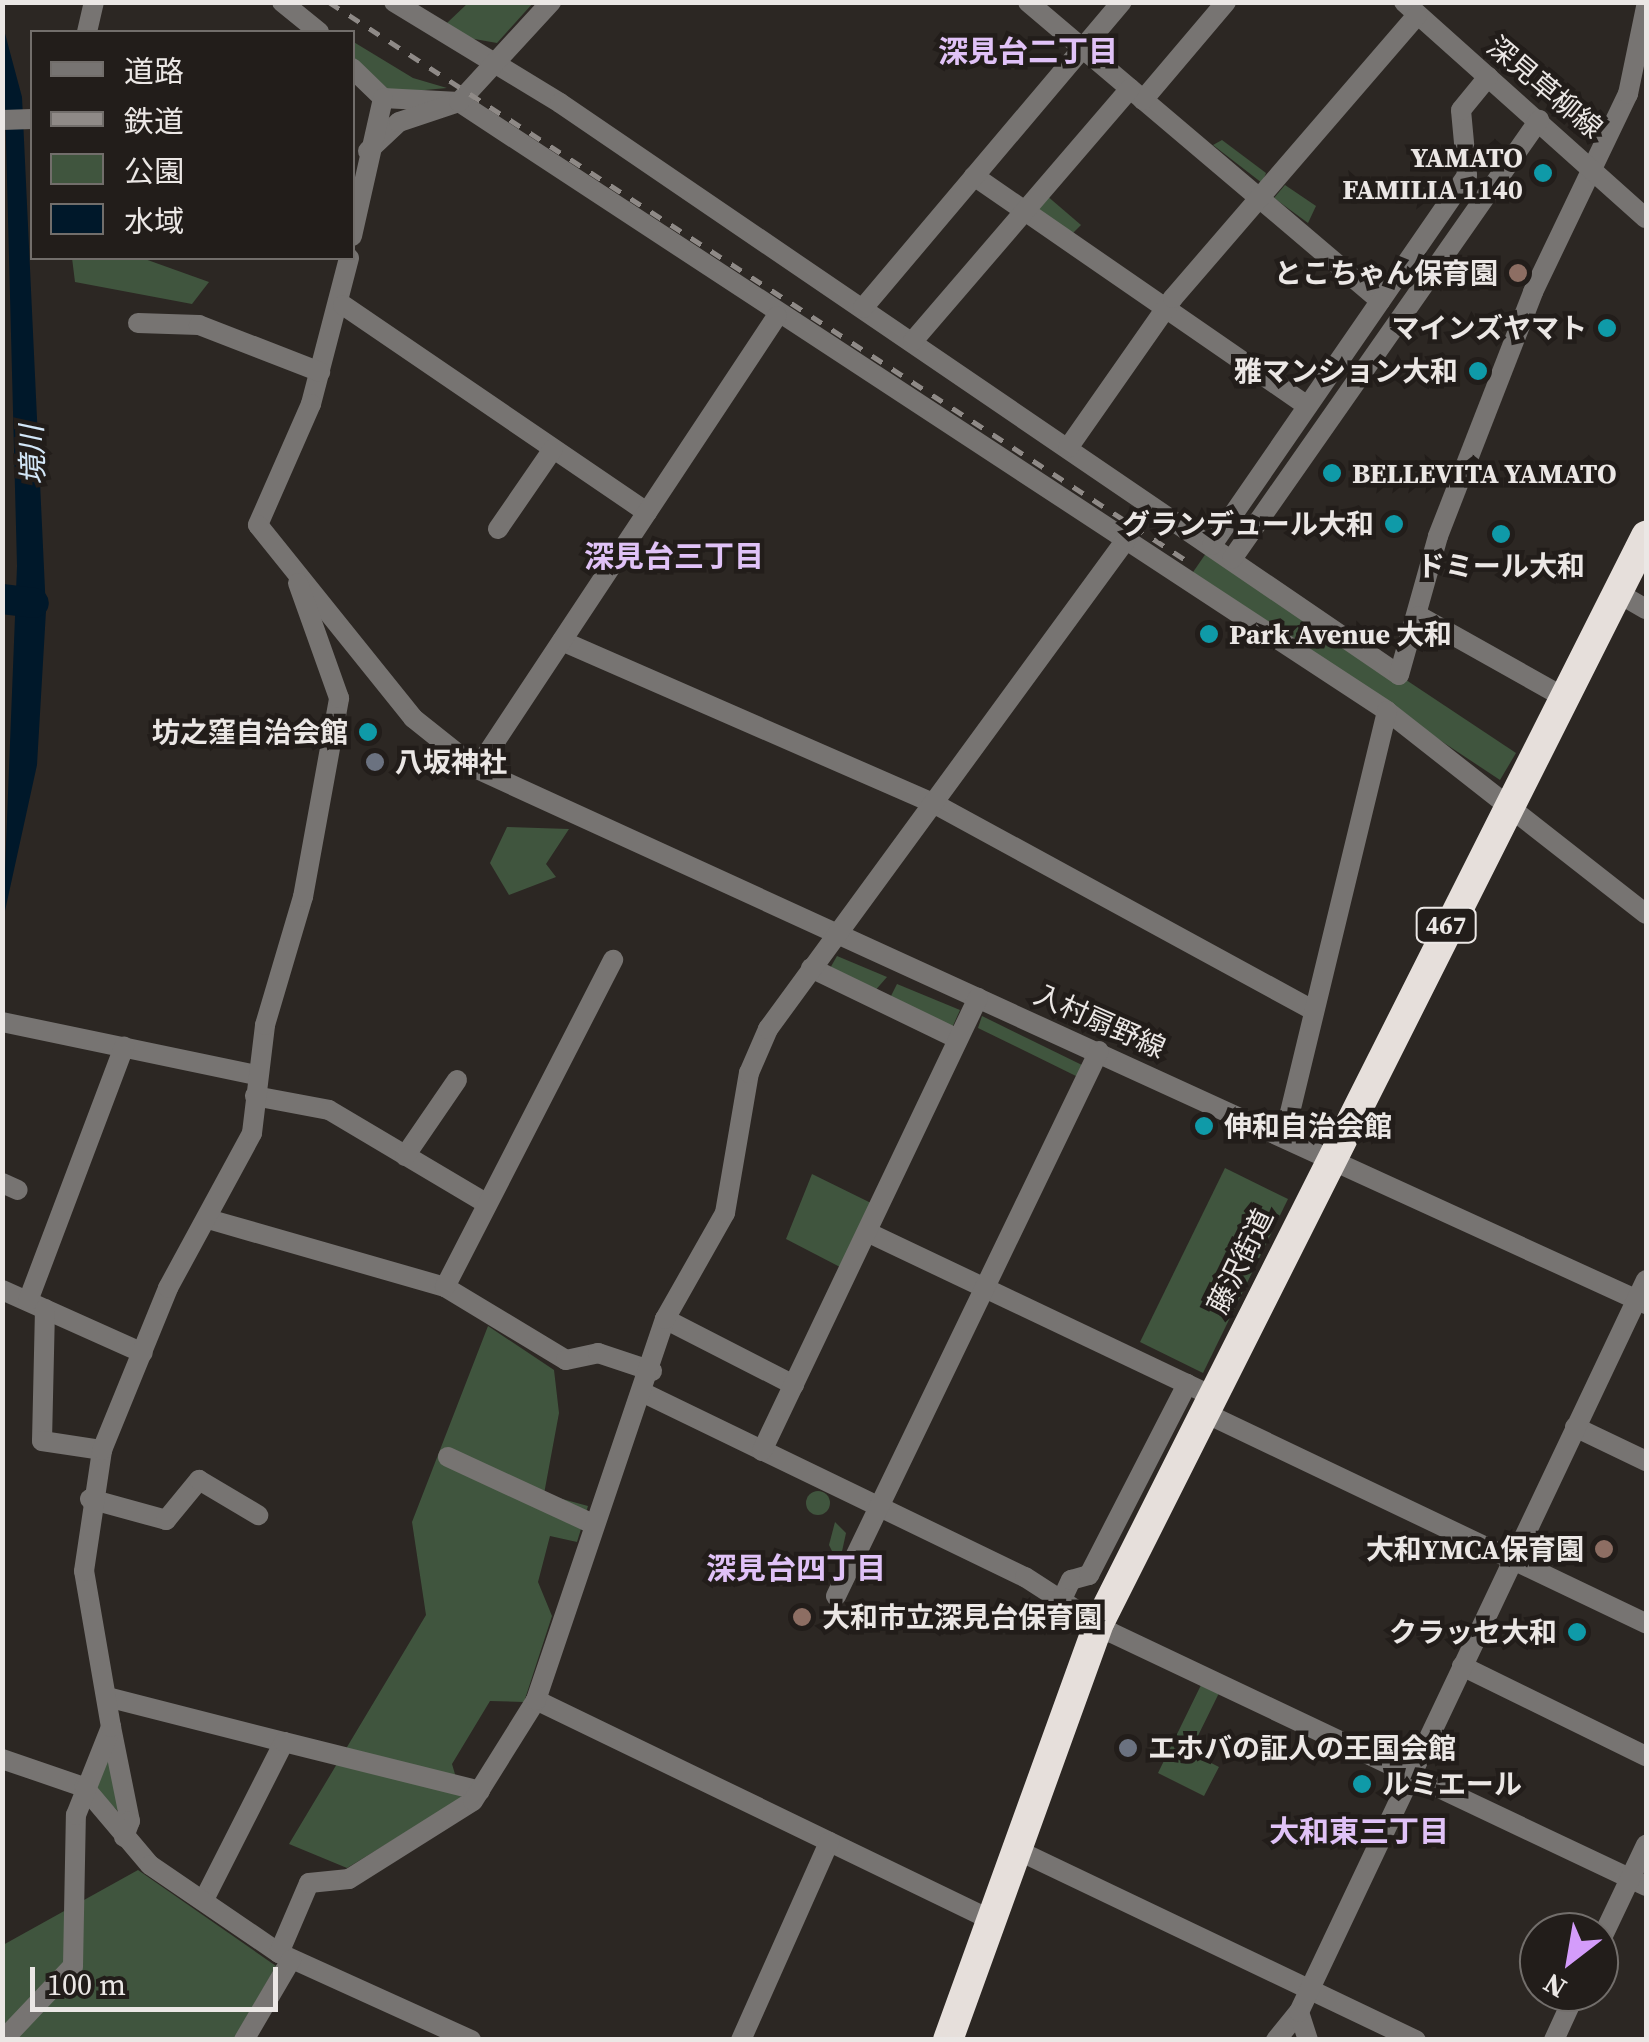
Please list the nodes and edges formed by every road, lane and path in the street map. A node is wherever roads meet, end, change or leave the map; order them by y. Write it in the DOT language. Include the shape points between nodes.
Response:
graph roads {
  1 [pos="94,2"];
  2 [pos="282,2"];
  3 [pos="394,2"];
  4 [pos="551,2"];
  5 [pos="1028,2"];
  6 [pos="1122,2"];
  7 [pos="1226,2"];
  8 [pos="1646,7"];
  9 [pos="1410,8"];
  10 [pos="87,30"];
  11 [pos="317,30"];
  12 [pos="1082,49"];
  13 [pos="490,61"];
  14 [pos="355,71"];
  15 [pos="1488,77"];
  16 [pos="1136,94"];
  17 [pos="383,98"];
  18 [pos="459,102"];
  19 [pos="30,119"];
  20 [pos="2,120"];
  21 [pos="1539,120"];
  22 [pos="368,151"];
  23 [pos="1595,164"];
  24 [pos="974,176"];
  25 [pos="1260,199"];
  26 [pos="355,206"];
  27 [pos="1024,210"];
  28 [pos="1646,218"];
  29 [pos="350,260"];
  30 [pos="1380,301"];
  31 [pos="343,305"];
  32 [pos="863,308"];
  33 [pos="1166,308"];
  34 [pos="777,316"];
  35 [pos="138,323"];
  36 [pos="913,341"];
  37 [pos="320,372"];
  38 [pos="1307,406"];
  39 [pos="553,448"];
  40 [pos="1068,448"];
  41 [pos="647,512"];
  42 [pos="498,529"];
  43 [pos="1646,536"];
  44 [pos="1124,541"];
  45 [pos="1212,545"];
  46 [pos="1232,559"];
  47 [pos="294,572"];
  48 [pos="1618,593"];
  49 [pos="1646,608"];
  50 [pos="1419,616"];
  51 [pos="562,641"];
  52 [pos="1565,698"];
  53 [pos="1387,711"];
  54 [pos="477,769"];
  55 [pos="1510,802"];
  56 [pos="934,804"];
  57 [pos="1646,914"];
  58 [pos="838,935"];
  59 [pos="613,960"];
  60 [pos="811,968"];
  61 [pos="978,998"];
  62 [pos="1314,1011"];
  63 [pos="2,1022"];
  64 [pos="958,1038"];
  65 [pos="124,1047"];
  66 [pos="1099,1051"];
  67 [pos="457,1080"];
  68 [pos="256,1086"];
  69 [pos="1285,1132"];
  70 [pos="1330,1153"];
  71 [pos="405,1156"];
  72 [pos="487,1204"];
  73 [pos="208,1219"];
  74 [pos="867,1232"];
  75 [pos="1646,1280"];
  76 [pos="446,1287"];
  77 [pos="985,1288"];
  78 [pos="2,1290"];
  79 [pos="1642,1302"];
  80 [pos="36,1305"];
  81 [pos="665,1320"];
  82 [pos="143,1352"];
  83 [pos="652,1371"];
  84 [pos="794,1385"];
  85 [pos="646,1394"];
  86 [pos="1200,1397"];
  87 [pos="1575,1427"];
  88 [pos="102,1450"];
  89 [pos="762,1451"];
  90 [pos="448,1458"];
  91 [pos="1646,1461"];
  92 [pos="90,1499"];
  93 [pos="879,1507"];
  94 [pos="258,1515"];
  95 [pos="594,1524"];
  96 [pos="1513,1559"];
  97 [pos="836,1596"];
  98 [pos="1063,1598"];
  99 [pos="1100,1621"];
  100 [pos="1646,1623"];
  101 [pos="1462,1666"];
  102 [pos="106,1697"];
  103 [pos="536,1700"];
  104 [pos="111,1727"];
  105 [pos="284,1742"];
  106 [pos="1646,1756"];
  107 [pos="2,1759"];
  108 [pos="1411,1774"];
  109 [pos="84,1787"];
  110 [pos="480,1792"];
  111 [pos="124,1837"];
  112 [pos="829,1842"];
  113 [pos="1646,1845"];
  114 [pos="1018,1850"];
  115 [pos="1638,1882"];
  116 [pos="204,1900"];
  117 [pos="1619,1912"];
  118 [pos="991,1920"];
  119 [pos="285,1956"];
  120 [pos="1310,1989"];
  121 [pos="1299,2012"];
  122 [pos="1567,2012"];
  123 [pos="2,2040"];
  124 [pos="244,2040"];
  125 [pos="471,2040"];
  126 [pos="741,2040"];
  127 [pos="948,2040"];
  128 [pos="1276,2040"];
  129 [pos="1308,2040"];
  130 [pos="1416,2040"];
  131 [pos="1554,2040"];
  1 -- 10 [label="street"];
  2 -- 11 [label="street"];
  3 -- 13 [label="street"];
  4 -- 13 [label="street"];
  5 -- 12 [label="street"];
  6 -- 12 [label="street"];
  7 -- 16 [label="street"];
  8 -- 23 [label="street" via="1628,94"];
  9 -- 15 [label="street, 深見草柳線"];
  9 -- 25 [label="street"];
  12 -- 16 [label="street"];
  12 -- 24 [label="street"];
  13 -- 18 [label="street"];
  13 -- 32 [label="street"];
  14 -- 17 [label="street"];
  15 -- 21 [label="street, 深見草柳線"];
  15 -- 30 [label="street" via="1461,110 1467,175"];
  16 -- 25 [label="street"];
  16 -- 27 [label="street"];
  17 -- 18 [label="street"];
  17 -- 22 [label="street"];
  18 -- 22 [label="street" via="400,122"];
  18 -- 34 [label="street"];
  19 -- 20 [label="street"];
  21 -- 23 [label="street, 深見草柳線"];
  21 -- 46 [label="street"];
  22 -- 26 [label="street"];
  23 -- 28 [label="street, 深見草柳線"];
  23 -- 50 [label="street" via="1533,292 1438,536"];
  24 -- 27 [label="street"];
  24 -- 32 [label="street"];
  25 -- 30 [label="street"];
  25 -- 33 [label="street"];
  27 -- 33 [label="street"];
  27 -- 36 [label="street"];
  29 -- 31 [label="street"];
  30 -- 38 [label="street"];
  31 -- 37 [label="street"];
  31 -- 39 [label="street"];
  32 -- 36 [label="street"];
  33 -- 38 [label="street"];
  33 -- 40 [label="street"];
  34 -- 41 [label="street"];
  34 -- 44 [label="street"];
  35 -- 37 [label="street" via="199,325"];
  36 -- 40 [label="street"];
  37 -- 47 [label="street, 入村扇野線" via="258,525"];
  38 -- 45 [label="street"];
  39 -- 41 [label="street"];
  39 -- 42 [label="street"];
  40 -- 45 [label="street"];
  41 -- 51 [label="street"];
  43 -- 48 [label="highway, 藤沢街道 / 467"];
  44 -- 53 [label="street"];
  44 -- 56 [label="street"];
  45 -- 46 [label="street"];
  46 -- 50 [label="street" via="1398,675"];
  47 -- 54 [label="street, 入村扇野線" via="413,718"];
  47 -- 68 [label="street" via="339,698 304,897"];
  48 -- 49 [label="street"];
  48 -- 52 [label="highway, 藤沢街道 / 467"];
  50 -- 52 [label="street"];
  51 -- 54 [label="street"];
  51 -- 56 [label="street"];
  52 -- 55 [label="highway, 藤沢街道 / 467"];
  53 -- 55 [label="street"];
  53 -- 62 [label="street"];
  54 -- 58 [label="street, 入村扇野線"];
  55 -- 57 [label="street"];
  55 -- 70 [label="highway, 藤沢街道 / 467"];
  56 -- 58 [label="street"];
  56 -- 62 [label="street"];
  58 -- 60 [label="street"];
  58 -- 61 [label="street, 入村扇野線"];
  59 -- 72 [label="street"];
  60 -- 64 [label="street"];
  60 -- 81 [label="street" via="749,1072 725,1212"];
  61 -- 64 [label="street"];
  61 -- 66 [label="street, 入村扇野線"];
  62 -- 69 [label="street"];
  63 -- 65 [label="street"];
  64 -- 74 [label="street"];
  65 -- 68 [label="street"];
  65 -- 80 [label="street"];
  66 -- 69 [label="street, 入村扇野線"];
  66 -- 77 [label="street"];
  67 -- 71 [label="street"];
  68 -- 71 [label="street" via="329,1110"];
  68 -- 73 [label="street" via="246,1146"];
  69 -- 70 [label="street, 入村扇野線"];
  70 -- 79 [label="street, 入村扇野線"];
  70 -- 86 [label="highway, 藤沢街道 / 467"];
  71 -- 72 [label="street"];
  72 -- 76 [label="street"];
  73 -- 76 [label="street"];
  73 -- 82 [label="street"];
  74 -- 77 [label="street"];
  74 -- 84 [label="street"];
  75 -- 79 [label="street"];
  76 -- 83 [label="street" via="533,1346"];
  77 -- 86 [label="street"];
  77 -- 93 [label="street"];
  78 -- 80 [label="street"];
  79 -- 87 [label="street"];
  80 -- 82 [label="street"];
  80 -- 88 [label="street" via="42,1441"];
  81 -- 83 [label="street"];
  81 -- 84 [label="street"];
  82 -- 88 [label="street"];
  83 -- 85 [label="street"];
  84 -- 89 [label="street"];
  85 -- 89 [label="street"];
  85 -- 95 [label="street"];
  86 -- 96 [label="street"];
  86 -- 98 [label="street" via="1089,1575 1071,1580"];
  86 -- 99 [label="highway, 藤沢街道 / 467"];
  87 -- 91 [label="street"];
  87 -- 96 [label="street"];
  88 -- 92 [label="street"];
  89 -- 93 [label="street"];
  90 -- 95 [label="street"];
  92 -- 94 [label="street" via="166,1520 199,1480"];
  92 -- 102 [label="street" via="84,1571"];
  93 -- 97 [label="street"];
  93 -- 98 [label="street"];
  95 -- 103 [label="street"];
  96 -- 100 [label="street"];
  96 -- 101 [label="street"];
  98 -- 99 [label="street"];
  99 -- 108 [label="street"];
  99 -- 114 [label="highway, 藤沢街道 / 467"];
  101 -- 106 [label="street"];
  101 -- 108 [label="street"];
  102 -- 104 [label="street"];
  102 -- 105 [label="street"];
  103 -- 110 [label="street"];
  103 -- 112 [label="street"];
  104 -- 109 [label="street"];
  104 -- 111 [label="street" via="130,1822"];
  105 -- 110 [label="street"];
  105 -- 116 [label="street"];
  107 -- 109 [label="street"];
  108 -- 115 [label="street"];
  108 -- 120 [label="street"];
  109 -- 111 [label="street"];
  109 -- 123 [label="street" via="73,1966"];
  110 -- 119 [label="street" via="348,1879 309,1883"];
  111 -- 116 [label="street" via="150,1866"];
  112 -- 118 [label="street"];
  112 -- 126 [label="street"];
  113 -- 115 [label="street"];
  114 -- 118 [label="highway, 藤沢街道 / 467"];
  114 -- 120 [label="street"];
  115 -- 117 [label="street"];
  116 -- 119 [label="street"];
  118 -- 127 [label="highway, 藤沢街道 / 467"];
  119 -- 124 [label="street"];
  119 -- 125 [label="street"];
  120 -- 121 [label="street"];
  120 -- 130 [label="street"];
  121 -- 128 [label="street"];
  121 -- 129 [label="street"];
  122 -- 131 [label="street"];
}
